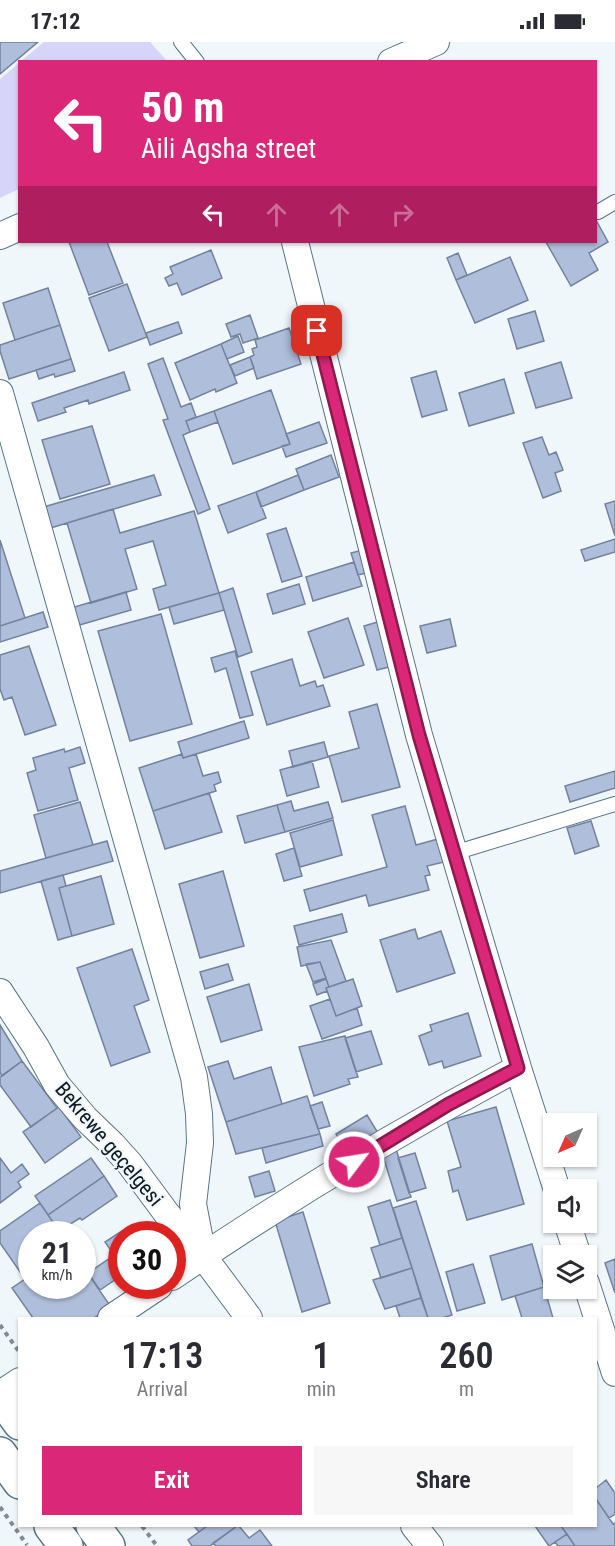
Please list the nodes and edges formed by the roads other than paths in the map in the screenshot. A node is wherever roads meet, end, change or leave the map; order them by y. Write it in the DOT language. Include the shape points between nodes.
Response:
graph roads {
  1 [pos="181,42"];
  2 [pos="436,42"];
  3 [pos="195,60"];
  4 [pos="396,60"];
  5 [pos="615,202"];
  6 [pos="598,212"];
  7 [pos="18,228"];
  8 [pos="0,236"];
  9 [pos="295,243"];
  10 [pos="0,393"];
  11 [pos="615,804"];
  12 [pos="454,853"];
  13 [pos="0,992"];
  14 [pos="518,1068"];
  15 [pos="553,1179"];
  16 [pos="203,1256"];
  17 [pos="186,1268"];
  18 [pos="140,1299"];
  19 [pos="591,1299"];
  20 [pos="112,1317"];
  21 [pos="248,1317"];
  22 [pos="597,1317"];
  23 [pos="597,1317"];
  24 [pos="615,1373"];
  25 [pos="18,1382"];
  26 [pos="0,1395"];
  27 [pos="18,1420"];
  28 [pos="0,1455"];
  29 [pos="18,1479"];
  30 [pos="52,1527"];
  31 [pos="94,1527"];
  32 [pos="415,1527"];
  33 [pos="66,1546"];
  34 [pos="108,1546"];
  35 [pos="430,1546"];
  1 -- 3 [label="lane"];
  2 -- 4 [label="street"];
  5 -- 6 [label="lane"];
  7 -- 8 [label="street"];
  9 -- 12 [label="street" via="419,735"];
  10 -- 16 [label="street" via="194,1077 200,1143 193,1204"];
  11 -- 12 [label="lane"];
  12 -- 14 [label="street"];
  13 -- 16 [label="street, Bekrewe geçelgesi" via="57,1085 130,1164"];
  14 -- 15 [label="street"];
  14 -- 16 [label="street" via="449,1104"];
  16 -- 17 [label="street"];
  16 -- 21 [label="street, Bekrewe geçelgesi"];
  18 -- 20 [label="street"];
  19 -- 23 [label="street"];
  22 -- 24 [label="street"];
  25 -- 26 [label="street"];
  26 -- 27 [label="main road"];
  28 -- 29 [label="main road"];
  30 -- 33 [label="main road"];
  31 -- 34 [label="main road"];
  32 -- 35 [label="street"];
}
